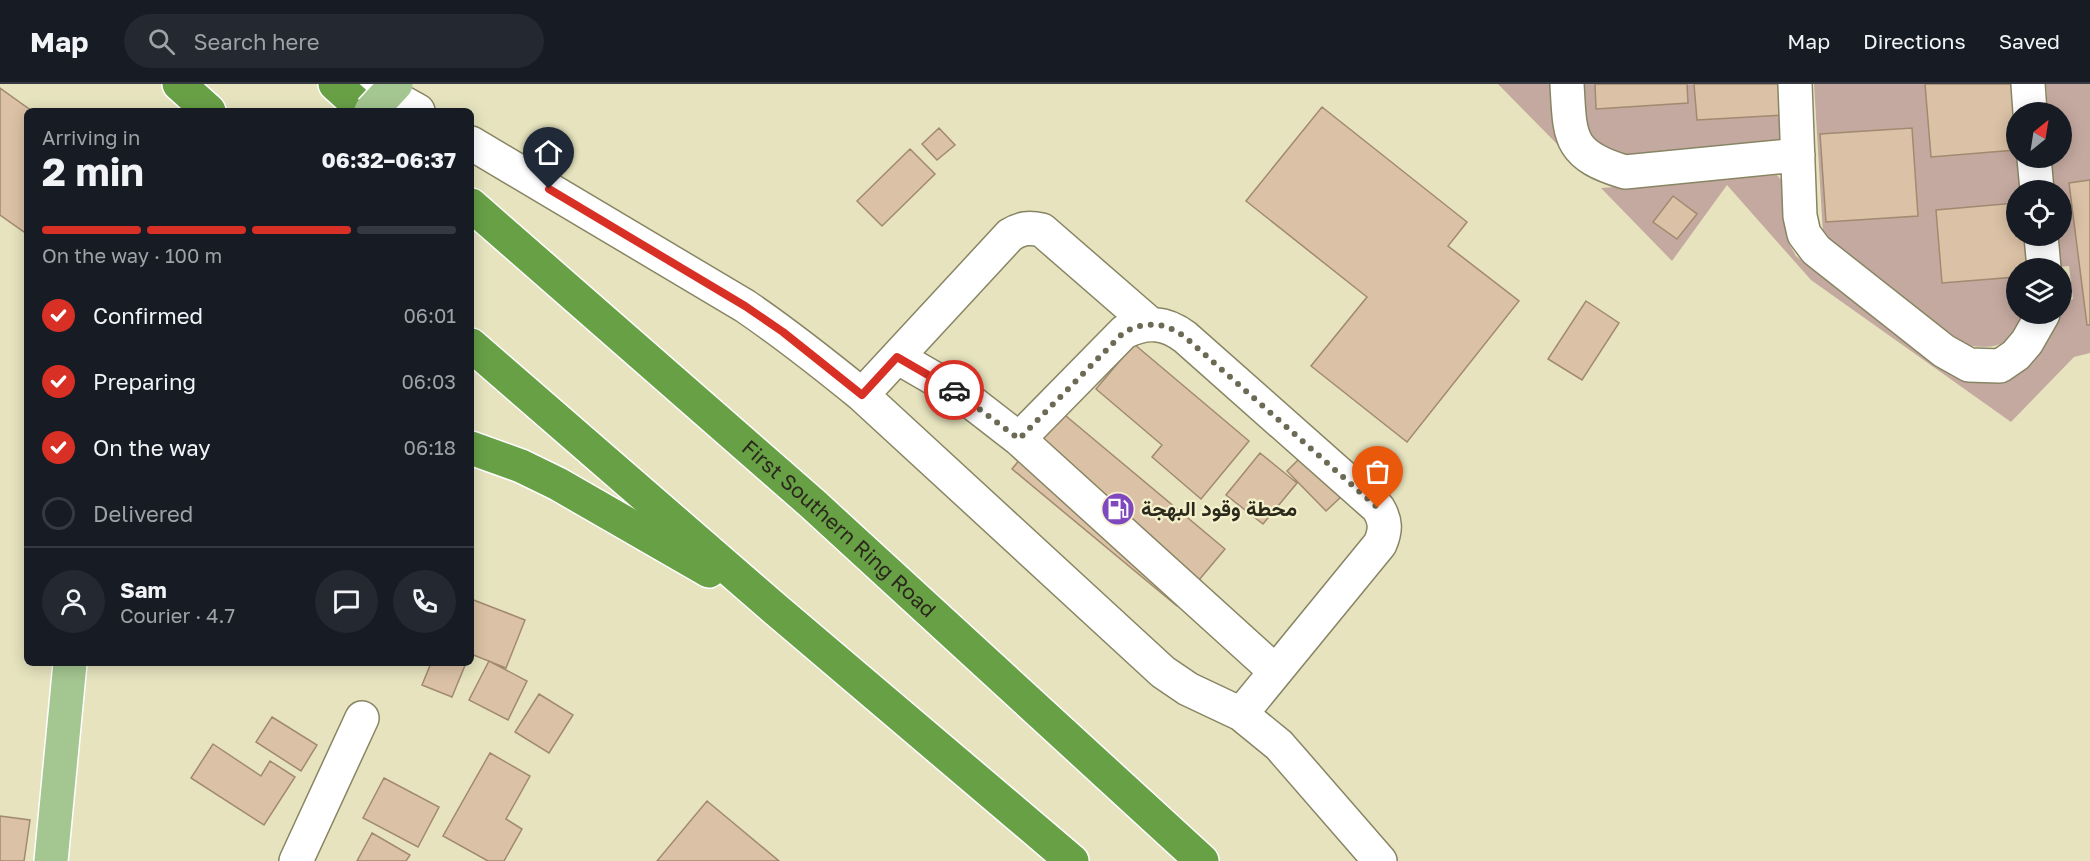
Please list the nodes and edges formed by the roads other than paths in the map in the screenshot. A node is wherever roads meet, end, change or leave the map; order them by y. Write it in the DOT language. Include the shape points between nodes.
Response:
graph roads {
  1 [pos="179,84"];
  2 [pos="335,84"];
  3 [pos="370,84"];
  4 [pos="396,84"];
  5 [pos="1567,84"];
  6 [pos="1795,84"];
  7 [pos="2028,84"];
  8 [pos="2029,102"];
  9 [pos="206,108"];
  10 [pos="362,108"];
  11 [pos="374,108"];
  12 [pos="413,108"];
  13 [pos="474,145"];
  14 [pos="1798,155"];
  15 [pos="474,208"];
  16 [pos="1149,323"];
  17 [pos="2038,324"];
  18 [pos="474,348"];
  19 [pos="897,357"];
  20 [pos="862,395"];
  21 [pos="1019,439"];
  22 [pos="474,449"];
  23 [pos="774,609"];
  24 [pos="70,666"];
  25 [pos="1275,671"];
  26 [pos="1240,714"];
  27 [pos="362,717"];
  28 [pos="51,861"];
  29 [pos="296,861"];
  30 [pos="1072,861"];
  31 [pos="1202,861"];
  32 [pos="1380,861"];
  1 -- 9 [label="highway"];
  2 -- 10 [label="highway"];
  3 -- 12 [label="street"];
  4 -- 11 [label="main road, bridge"];
  5 -- 14 [label="street" via="1569,124 1577,148 1605,166 1625,172"];
  6 -- 14 [label="street"];
  7 -- 8 [label="street"];
  13 -- 20 [label="street" via="745,306"];
  14 -- 17 [label="street" via="1804,234 1816,250 1944,351 1969,364 2000,366 2028,342"];
  15 -- 31 [label="highway, First Southern Ring Road" via="814,505"];
  16 -- 19 [label="street" via="1051,237 1030,228 1010,235"];
  16 -- 21 [label="street" via="1124,332"];
  16 -- 25 [label="street" via="1162,324 1185,337 1371,501 1383,516 1380,544"];
  18 -- 23 [label="highway"];
  19 -- 20 [label="street"];
  19 -- 21 [label="street" via="961,394"];
  20 -- 26 [label="street" via="1163,672"];
  21 -- 25 [label="street"];
  22 -- 23 [label="highway" via="558,484"];
  23 -- 30 [label="highway"];
  24 -- 28 [label="main road"];
  25 -- 26 [label="street"];
  26 -- 32 [label="street" via="1279,744"];
  27 -- 29 [label="street"];
}
